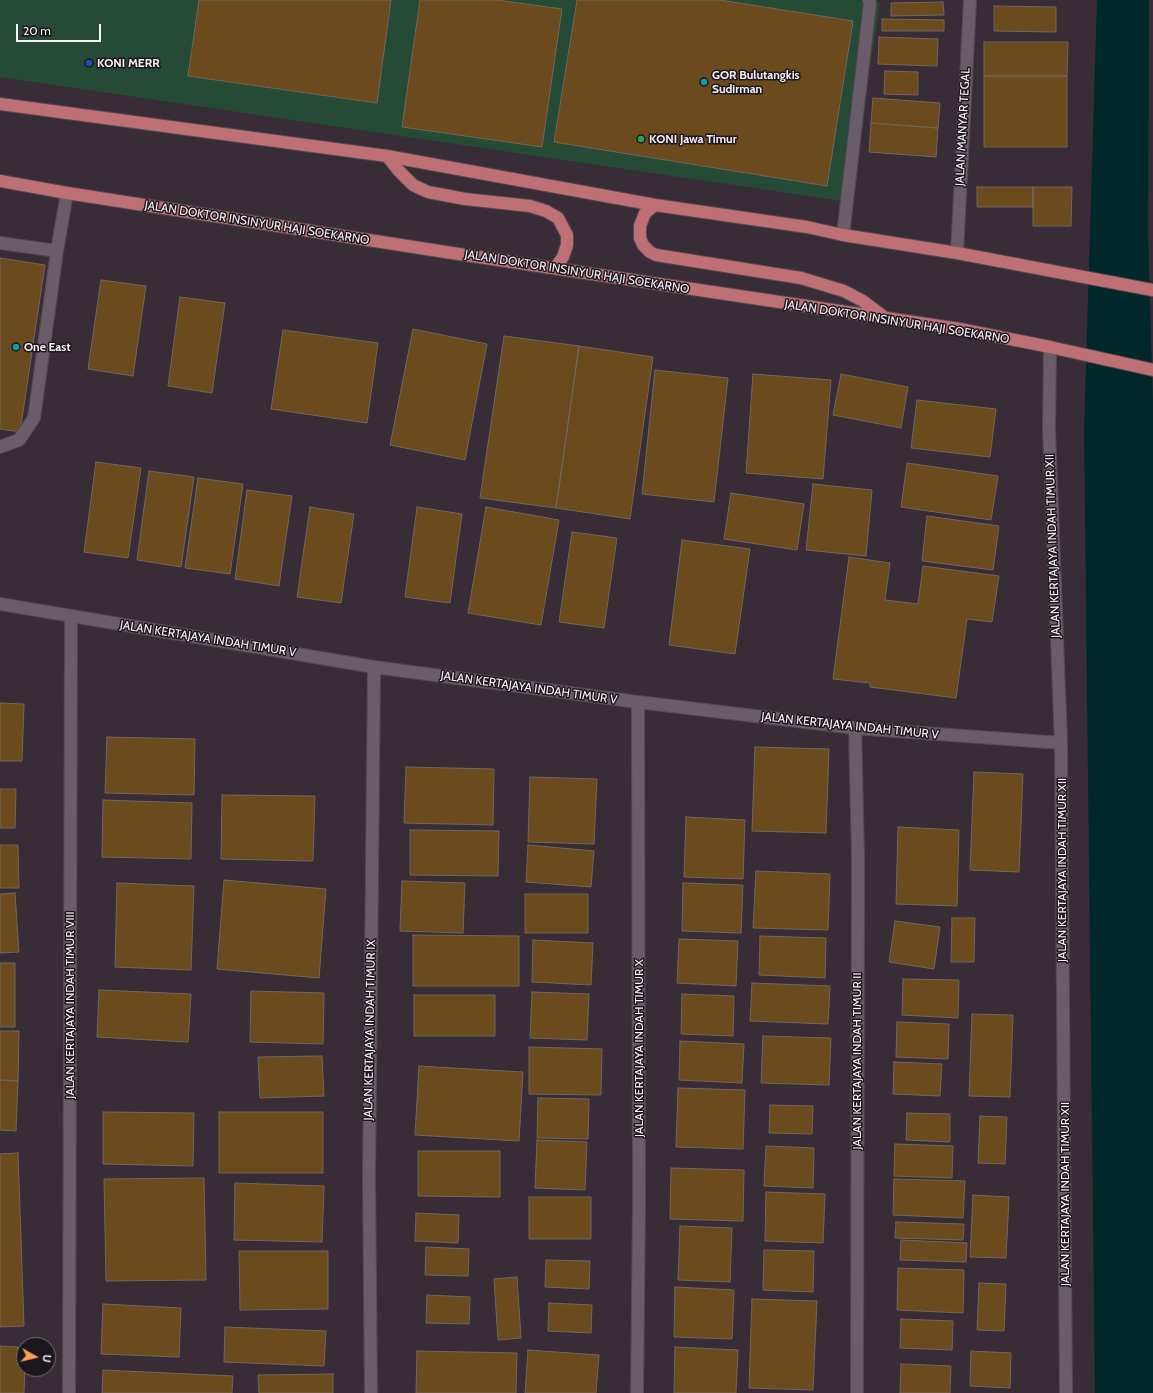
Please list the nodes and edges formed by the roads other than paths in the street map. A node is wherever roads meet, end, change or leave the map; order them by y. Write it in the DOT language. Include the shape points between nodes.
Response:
graph roads {
  1 [pos="869,0"];
  2 [pos="970,0"];
  3 [pos="0,104"];
  4 [pos="387,156"];
  5 [pos="0,181"];
  6 [pos="67,193"];
  7 [pos="655,205"];
  8 [pos="843,235"];
  9 [pos="0,243"];
  10 [pos="57,251"];
  11 [pos="957,253"];
  12 [pos="555,268"];
  13 [pos="1153,290"];
  14 [pos="885,318"];
  15 [pos="1050,347"];
  16 [pos="1153,370"];
  17 [pos="0,447"];
  18 [pos="0,604"];
  19 [pos="71,616"];
  20 [pos="374,667"];
  21 [pos="638,702"];
  22 [pos="855,728"];
  23 [pos="1061,743"];
  24 [pos="69,1393"];
  25 [pos="371,1393"];
  26 [pos="637,1393"];
  27 [pos="857,1393"];
  28 [pos="1066,1393"];
  1 -- 8 [label="street"];
  2 -- 11 [label="street, JALAN MANYAR TEGAL"];
  3 -- 4 [label="main road"];
  4 -- 7 [label="main road"];
  4 -- 12 [label="main road" via="413,185 428,192 530,206 558,218 567,235 567,245 563,257"];
  5 -- 6 [label="main road, JALAN DOKTOR INSINYUR HAJI SOEKARNO"];
  6 -- 10 [label="street"];
  6 -- 12 [label="main road, JALAN DOKTOR INSINYUR HAJI SOEKARNO"];
  7 -- 8 [label="main road" via="807,227"];
  7 -- 14 [label="main road" via="645,213 640,226 640,238 656,256 801,278 844,291 863,301"];
  8 -- 11 [label="main road"];
  9 -- 10 [label="street"];
  10 -- 17 [label="street" via="34,418 19,440"];
  11 -- 13 [label="main road"];
  12 -- 14 [label="main road, JALAN DOKTOR INSINYUR HAJI SOEKARNO"];
  14 -- 15 [label="main road, JALAN DOKTOR INSINYUR HAJI SOEKARNO"];
  15 -- 16 [label="main road, JALAN DOKTOR INSINYUR HAJI SOEKARNO"];
  15 -- 23 [label="street, JALAN KERTAJAYA INDAH TIMUR XII" via="1049,431"];
  18 -- 19 [label="street, JALAN KERTAJAYA INDAH TIMUR V"];
  19 -- 20 [label="street, JALAN KERTAJAYA INDAH TIMUR V"];
  19 -- 24 [label="street, JALAN KERTAJAYA INDAH TIMUR VIII"];
  20 -- 21 [label="street, JALAN KERTAJAYA INDAH TIMUR V"];
  20 -- 25 [label="street, JALAN KERTAJAYA INDAH TIMUR IX" via="369,1178"];
  21 -- 22 [label="street, JALAN KERTAJAYA INDAH TIMUR V"];
  21 -- 26 [label="street, JALAN KERTAJAYA INDAH TIMUR X"];
  22 -- 23 [label="street, JALAN KERTAJAYA INDAH TIMUR V"];
  22 -- 27 [label="street, JALAN KERTAJAYA INDAH TIMUR II" via="858,857"];
  23 -- 28 [label="street, JALAN KERTAJAYA INDAH TIMUR XII"];
}
